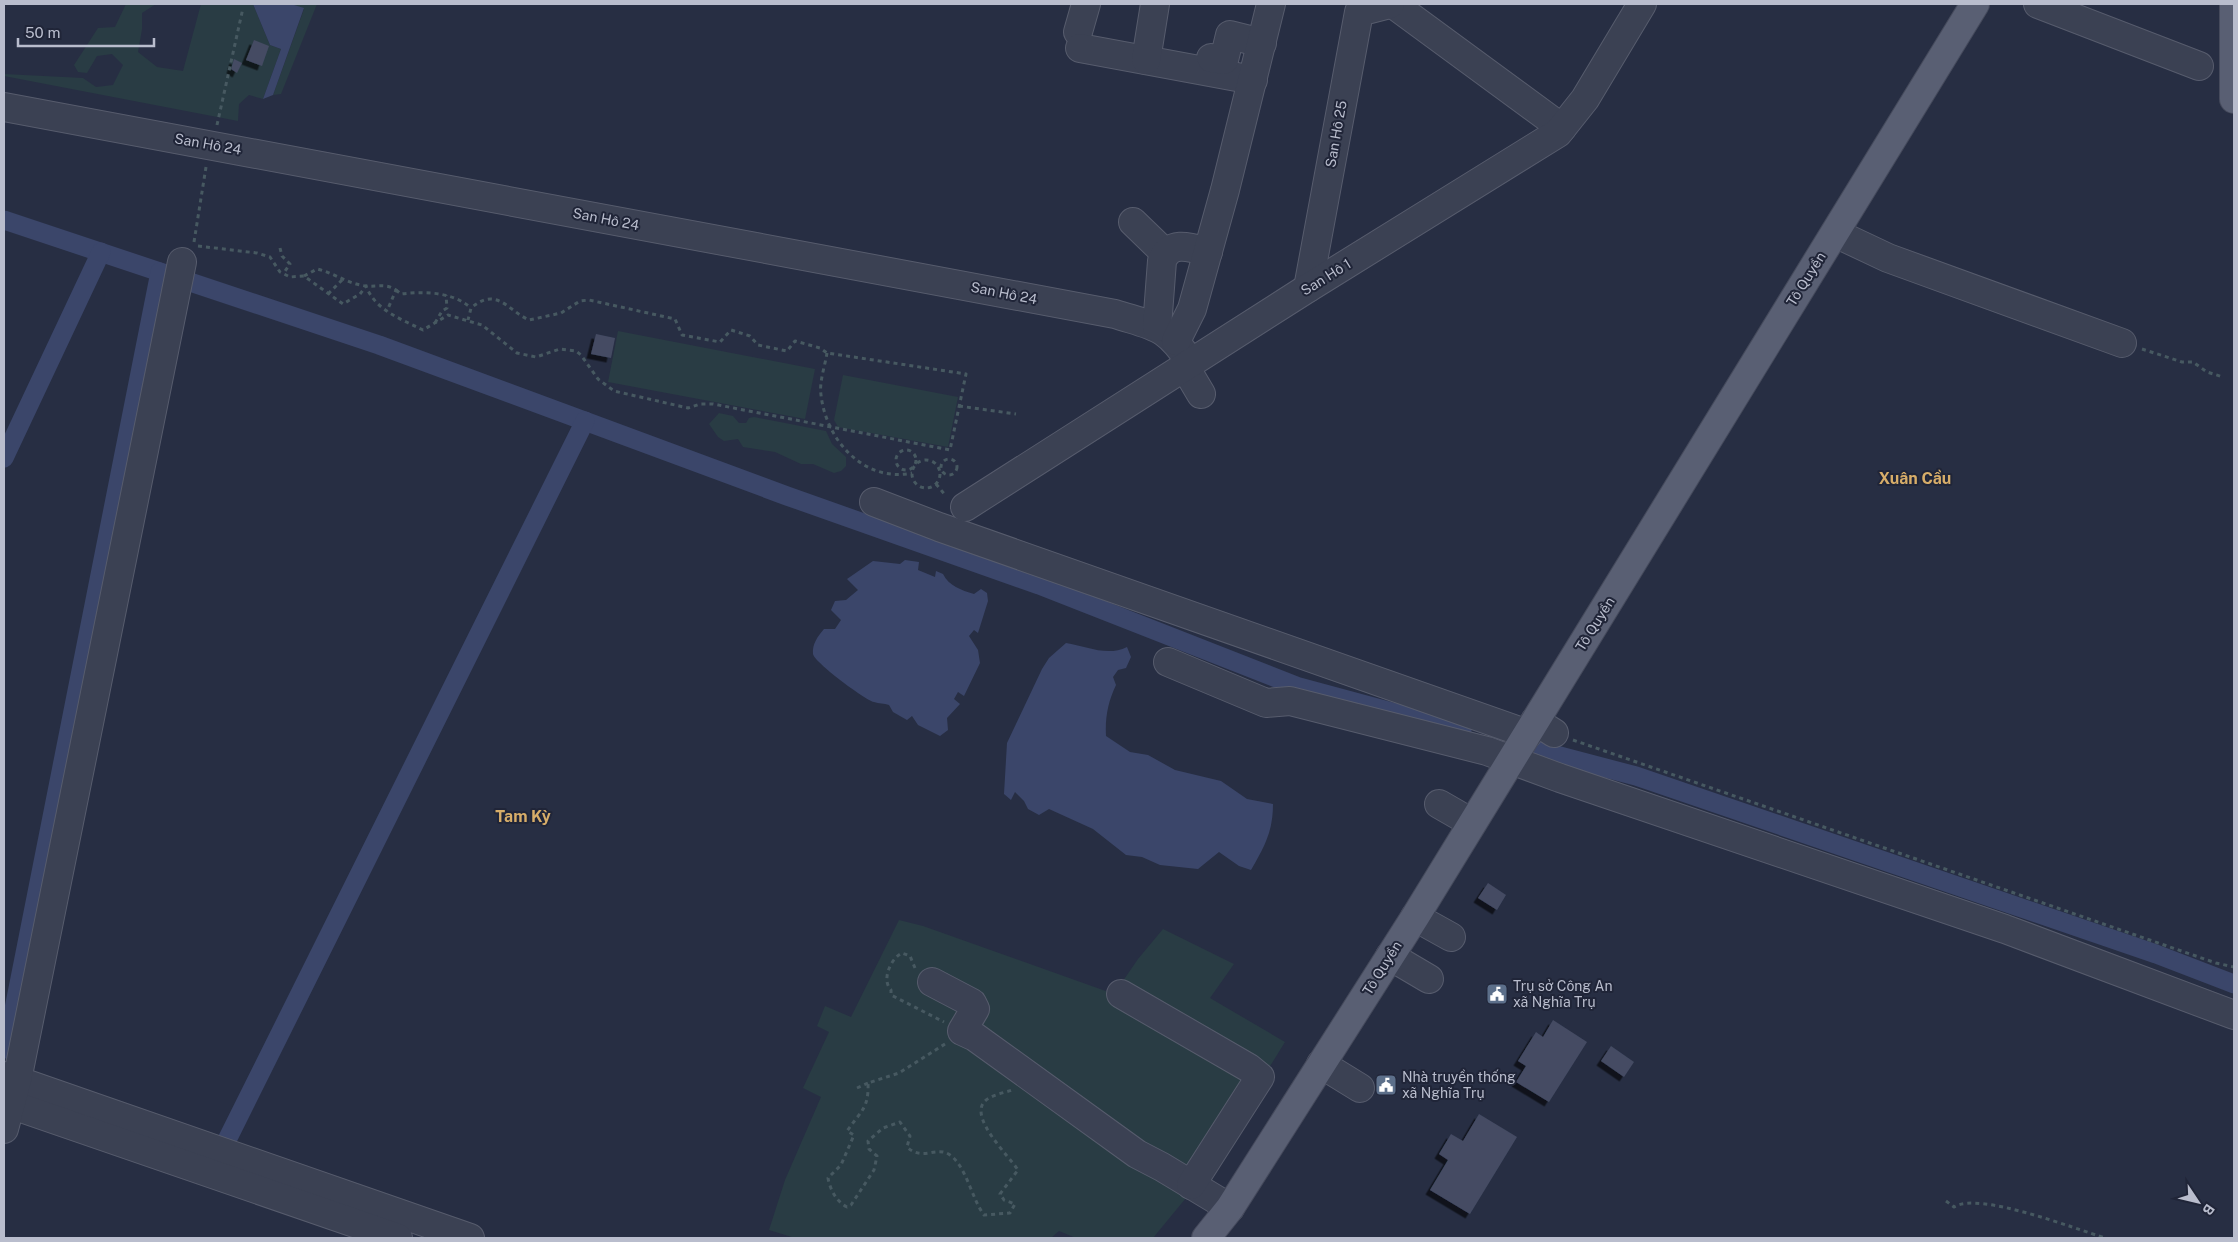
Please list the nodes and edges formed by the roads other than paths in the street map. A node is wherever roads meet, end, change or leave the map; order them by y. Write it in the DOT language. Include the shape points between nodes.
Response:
graph roads {
  1 [pos="1086,4"];
  2 [pos="1155,4"];
  3 [pos="1271,4"];
  4 [pos="1391,4"];
  5 [pos="1642,4"];
  6 [pos="1974,4"];
  7 [pos="2038,4"];
  8 [pos="2234,4"];
  9 [pos="1262,43"];
  10 [pos="1211,58"];
  11 [pos="1146,60"];
  12 [pos="2199,66"];
  13 [pos="1252,80"];
  14 [pos="2234,99"];
  15 [pos="4,107"];
  16 [pos="1562,128"];
  17 [pos="1133,222"];
  18 [pos="1835,232"];
  19 [pos="1208,252"];
  20 [pos="1165,253"];
  21 [pos="179,274"];
  22 [pos="1308,288"];
  23 [pos="2122,343"];
  24 [pos="1177,350"];
  25 [pos="1201,394"];
  26 [pos="956,501"];
  27 [pos="874,502"];
  28 [pos="1168,662"];
  29 [pos="1539,729"];
  30 [pos="1511,760"];
  31 [pos="1439,804"];
  32 [pos="1472,823"];
  33 [pos="1415,916"];
  34 [pos="1451,938"];
  35 [pos="1390,956"];
  36 [pos="1429,979"];
  37 [pos="932,982"];
  38 [pos="1121,994"];
  39 [pos="2234,1014"];
  40 [pos="1321,1064"];
  41 [pos="1360,1088"];
  42 [pos="7,1098"];
  43 [pos="1191,1185"];
  44 [pos="1230,1208"];
  45 [pos="398,1238"];
  46 [pos="470,1238"];
  47 [pos="1206,1238"];
  1 -- 11 [label="street" via="1079,40"];
  2 -- 11 [label="street"];
  3 -- 9 [label="street"];
  4 -- 16 [label="street, San Hô 25"];
  4 -- 22 [label="street, San Hô 25" via="1358,12"];
  5 -- 16 [label="street, San Hô 1" via="1585,99"];
  6 -- 18 [label="main road, Tô Quyền"];
  7 -- 12 [label="street"];
  8 -- 14 [label="main road"];
  9 -- 10 [label="street" via="1230,35 1224,60"];
  9 -- 13 [label="street"];
  11 -- 13 [label="street"];
  13 -- 19 [label="street"];
  15 -- 24 [label="street, San Hô 24" via="1115,314"];
  16 -- 22 [label="street, San Hô 1"];
  17 -- 20 [label="street"];
  18 -- 23 [label="street" via="1888,258"];
  18 -- 29 [label="main road, Tô Quyền"];
  19 -- 20 [label="street" via="1188,246 1174,247"];
  19 -- 24 [label="street"];
  20 -- 24 [label="street" via="1162,261"];
  21 -- 42 [label="street"];
  22 -- 24 [label="street, San Hô 1"];
  24 -- 25 [label="street"];
  24 -- 26 [label="street, San Hô 1"];
  27 -- 29 [label="street"];
  28 -- 30 [label="street" via="1266,703 1290,701 1487,751"];
  29 -- 30 [label="main road, Tô Quyền"];
  30 -- 32 [label="main road, Tô Quyền"];
  30 -- 39 [label="street" via="2005,929"];
  31 -- 32 [label="street"];
  32 -- 33 [label="main road, Tô Quyền"];
  33 -- 34 [label="street"];
  33 -- 35 [label="main road, Tô Quyền"];
  35 -- 36 [label="street"];
  35 -- 40 [label="main road, Tô Quyền"];
  37 -- 43 [label="street" via="972,1003 976,1009 962,1031 1137,1154"];
  38 -- 43 [label="street" via="1260,1077"];
  40 -- 41 [label="street"];
  40 -- 44 [label="main road, Tô Quyền"];
  42 -- 45 [label="street"];
  42 -- 46 [label="street"];
  43 -- 44 [label="street"];
  44 -- 47 [label="main road, Tô Quyền"];
}
